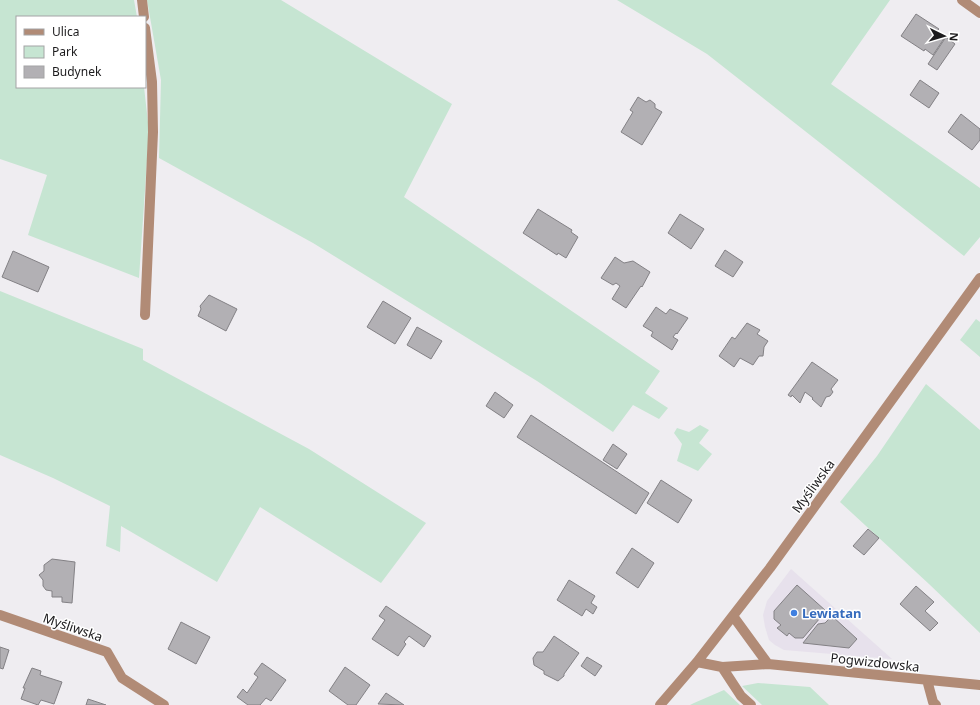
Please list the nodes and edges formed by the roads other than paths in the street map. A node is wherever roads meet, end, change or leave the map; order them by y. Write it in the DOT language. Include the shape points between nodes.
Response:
graph roads {
  1 [pos="142,0"];
  2 [pos="962,0"];
  3 [pos="980,13"];
  4 [pos="144,16"];
  5 [pos="146,36"];
  6 [pos="980,278"];
  7 [pos="145,315"];
  8 [pos="0,615"];
  9 [pos="733,616"];
  10 [pos="697,662"];
  11 [pos="768,664"];
  12 [pos="722,667"];
  13 [pos="927,680"];
  14 [pos="980,685"];
  15 [pos="164,705"];
  16 [pos="660,705"];
  17 [pos="751,705"];
  18 [pos="936,705"];
  1 -- 4 [label="street"];
  2 -- 3 [label="street"];
  5 -- 7 [label="street" via="152,82 153,132"];
  6 -- 9 [label="street, Myśliwska"];
  8 -- 15 [label="street, Myśliwska" via="107,652 122,678"];
  9 -- 10 [label="street, Myśliwska"];
  9 -- 11 [label="street"];
  10 -- 12 [label="street, Pogwizdowska"];
  10 -- 16 [label="street, Myśliwska"];
  11 -- 12 [label="street, Pogwizdowska"];
  11 -- 13 [label="street, Pogwizdowska"];
  12 -- 17 [label="street" via="741,696"];
  13 -- 14 [label="street, Pogwizdowska"];
  13 -- 18 [label="street"];
}
